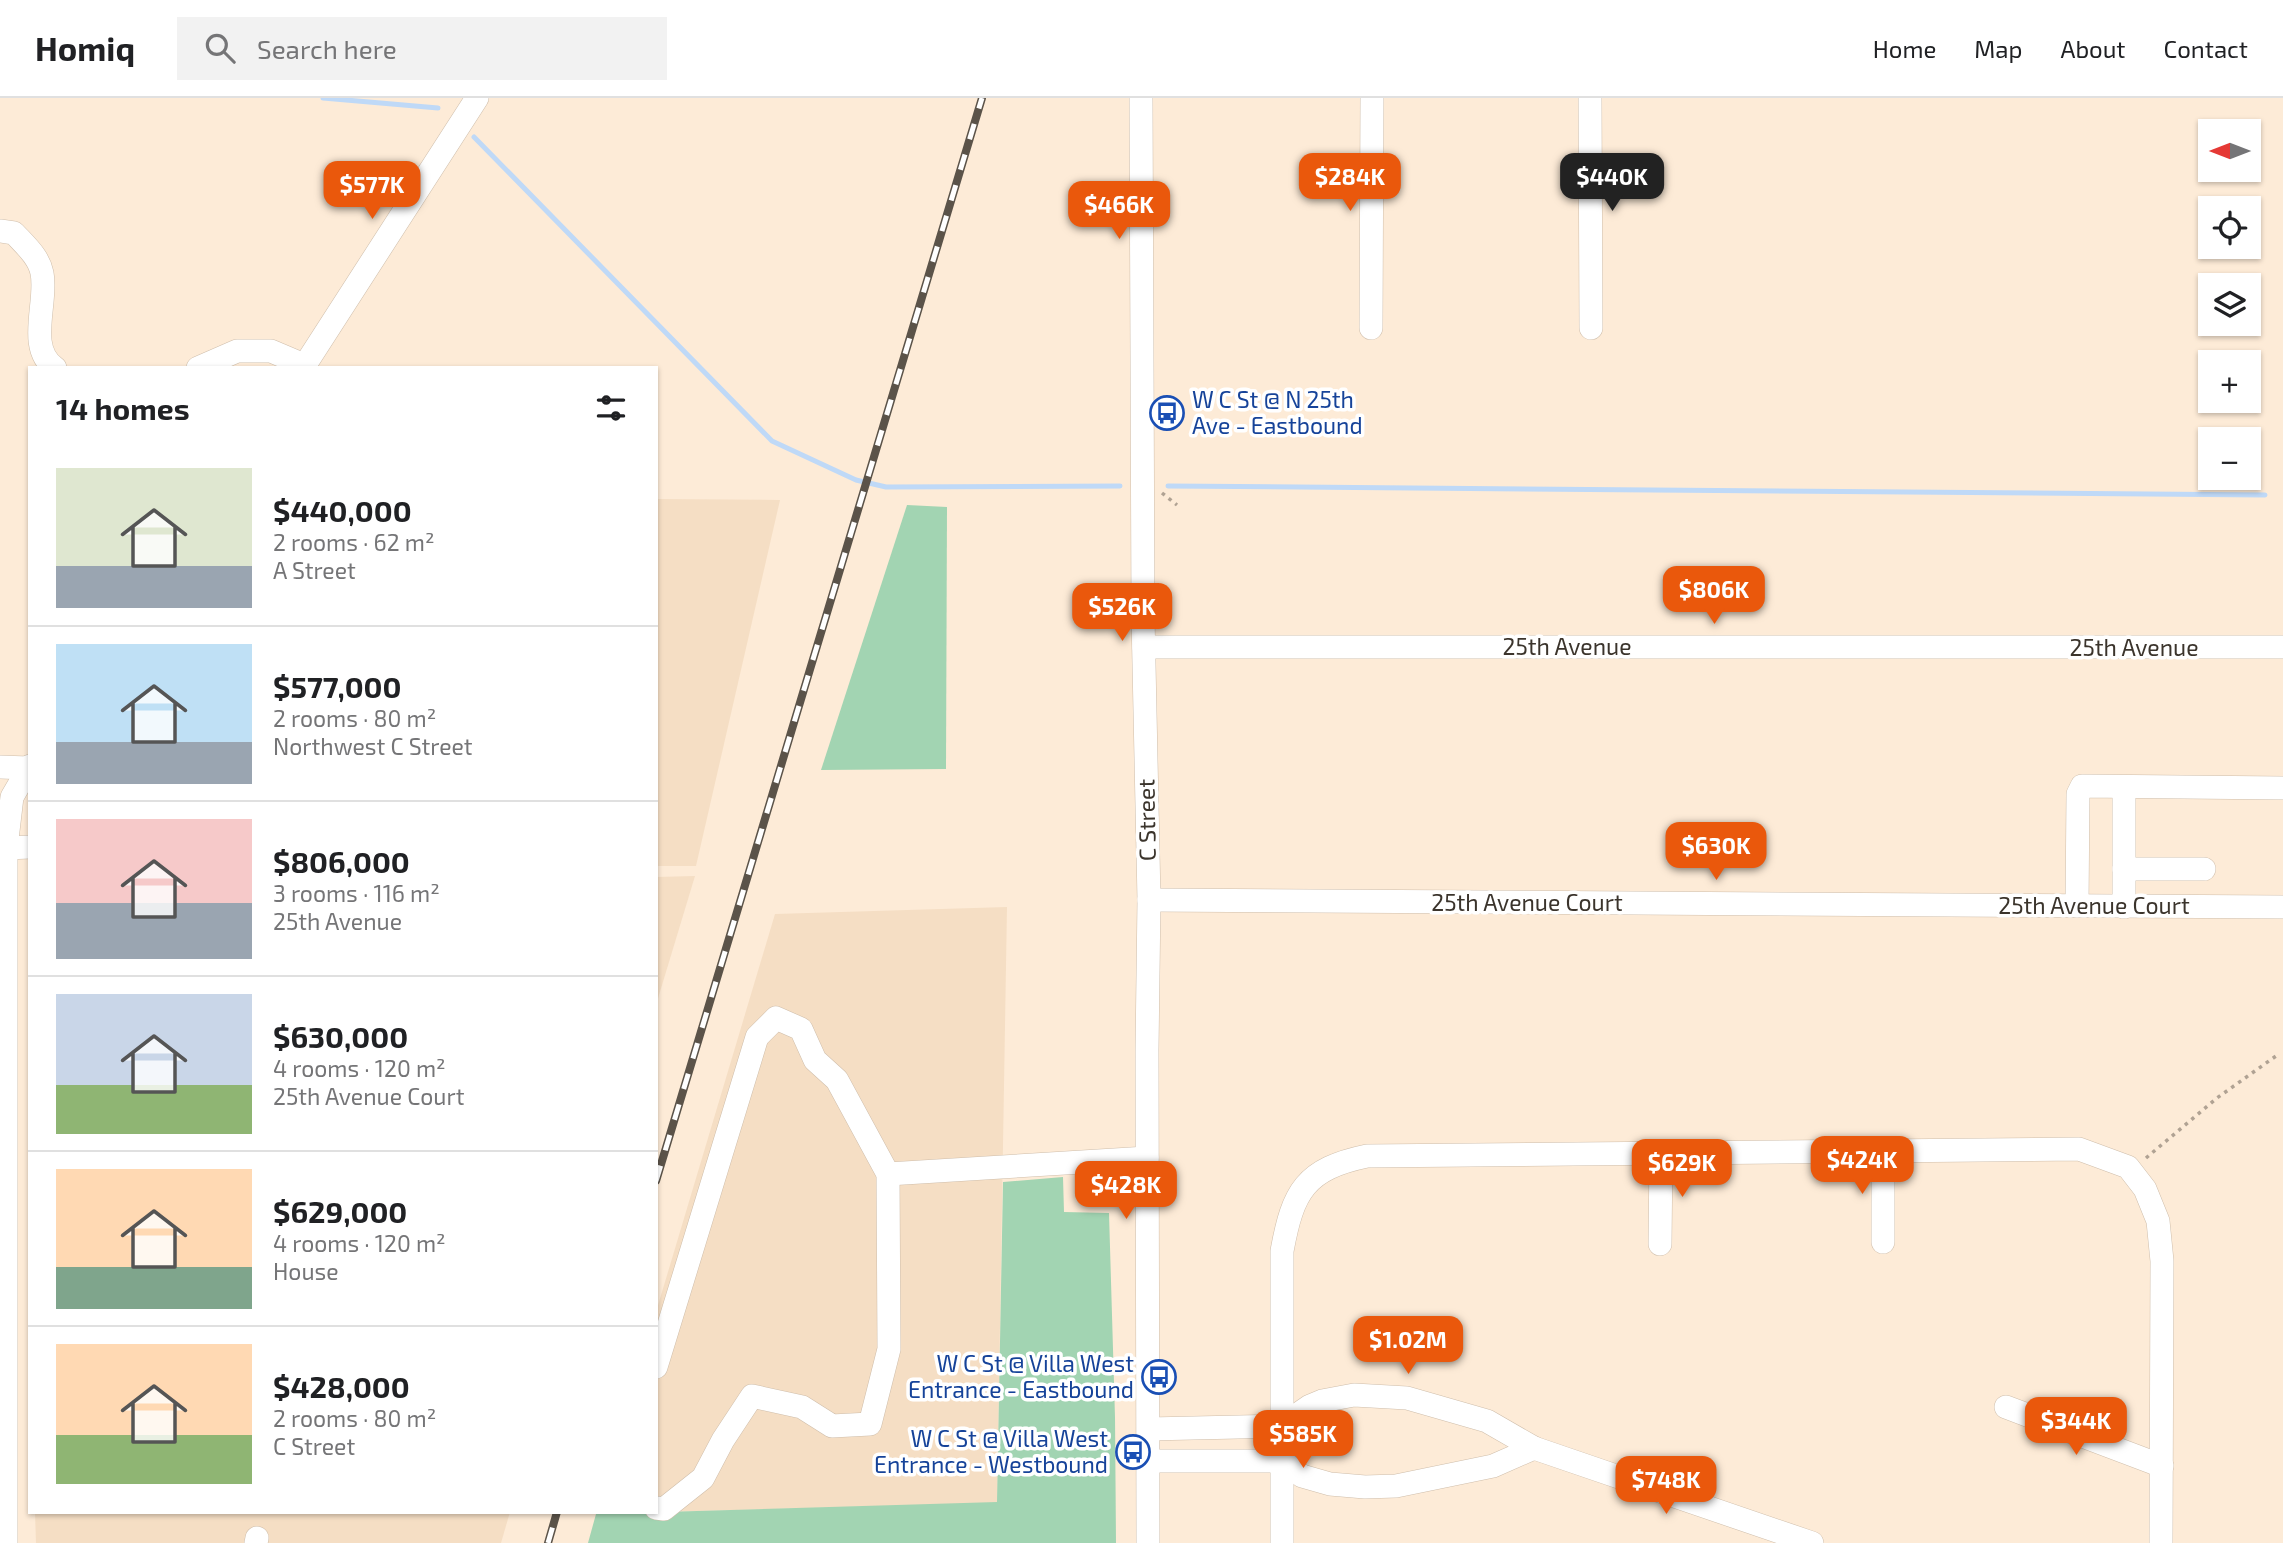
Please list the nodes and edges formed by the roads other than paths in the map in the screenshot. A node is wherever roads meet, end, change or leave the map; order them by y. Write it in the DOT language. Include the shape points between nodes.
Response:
graph roads {
  1 [pos="477,98"];
  2 [pos="1141,98"];
  3 [pos="1372,98"];
  4 [pos="1590,98"];
  5 [pos="0,231"];
  6 [pos="1371,328"];
  7 [pos="1591,328"];
  8 [pos="53,366"];
  9 [pos="203,366"];
  10 [pos="304,366"];
  11 [pos="1144,647"];
  12 [pos="2283,647"];
  13 [pos="0,767"];
  14 [pos="28,767"];
  15 [pos="28,769"];
  16 [pos="2124,787"];
  17 [pos="2283,788"];
  18 [pos="28,847"];
  19 [pos="6,848"];
  20 [pos="2124,869"];
  21 [pos="2204,869"];
  22 [pos="1149,900"];
  23 [pos="2077,906"];
  24 [pos="2124,907"];
  25 [pos="2283,907"];
  26 [pos="1884,1151"];
  27 [pos="1661,1153"];
  28 [pos="1147,1158"];
  29 [pos="888,1174"];
  30 [pos="1884,1242"];
  31 [pos="1660,1244"];
  32 [pos="658,1360"];
  33 [pos="2006,1407"];
  34 [pos="1281,1426"];
  35 [pos="1149,1429"];
  36 [pos="1534,1448"];
  37 [pos="1149,1461"];
  38 [pos="1282,1461"];
  39 [pos="2162,1466"];
  40 [pos="658,1508"];
  41 [pos="6,1543"];
  42 [pos="1149,1543"];
  43 [pos="1282,1543"];
  44 [pos="1812,1543"];
  45 [pos="2161,1543"];
  1 -- 10 [label="street"];
  2 -- 11 [label="street, C Street"];
  3 -- 6 [label="street"];
  4 -- 7 [label="street"];
  5 -- 8 [label="street" via="14,233 38,261 43,274 40,339"];
  9 -- 10 [label="street" via="237,351 271,351"];
  11 -- 12 [label="street, 25th Avenue"];
  11 -- 22 [label="street, C Street"];
  13 -- 14 [label="street"];
  15 -- 19 [label="street" via="12,797"];
  16 -- 17 [label="street"];
  16 -- 20 [label="street"];
  16 -- 23 [label="street" via="2082,786 2078,794"];
  18 -- 19 [label="street"];
  19 -- 41 [label="street"];
  20 -- 21 [label="street"];
  20 -- 24 [label="street"];
  22 -- 23 [label="street, 25th Avenue Court"];
  22 -- 28 [label="street, C Street"];
  23 -- 24 [label="street, 25th Avenue Court"];
  24 -- 25 [label="street, 25th Avenue Court"];
  26 -- 27 [label="street"];
  26 -- 30 [label="street"];
  26 -- 39 [label="street" via="2079,1149 2131,1170 2158,1221"];
  27 -- 31 [label="street"];
  27 -- 34 [label="street" via="1367,1156 1319,1172 1298,1196 1282,1251"];
  28 -- 29 [label="street"];
  28 -- 35 [label="street, C Street"];
  29 -- 32 [label="street" via="837,1080 816,1060 801,1029 776,1018 757,1037"];
  29 -- 40 [label="street" via="889,1349 870,1424 832,1426 802,1407 752,1396 703,1478 664,1509"];
  33 -- 39 [label="street"];
  34 -- 35 [label="street"];
  34 -- 36 [label="street" via="1322,1401 1383,1395 1477,1418"];
  34 -- 38 [label="street"];
  35 -- 37 [label="street, C Street"];
  36 -- 38 [label="street" via="1493,1466 1396,1486 1330,1484 1303,1476"];
  36 -- 44 [label="street"];
  37 -- 38 [label="street"];
  37 -- 42 [label="street, C Street"];
  38 -- 43 [label="street"];
  39 -- 45 [label="street"];
}
